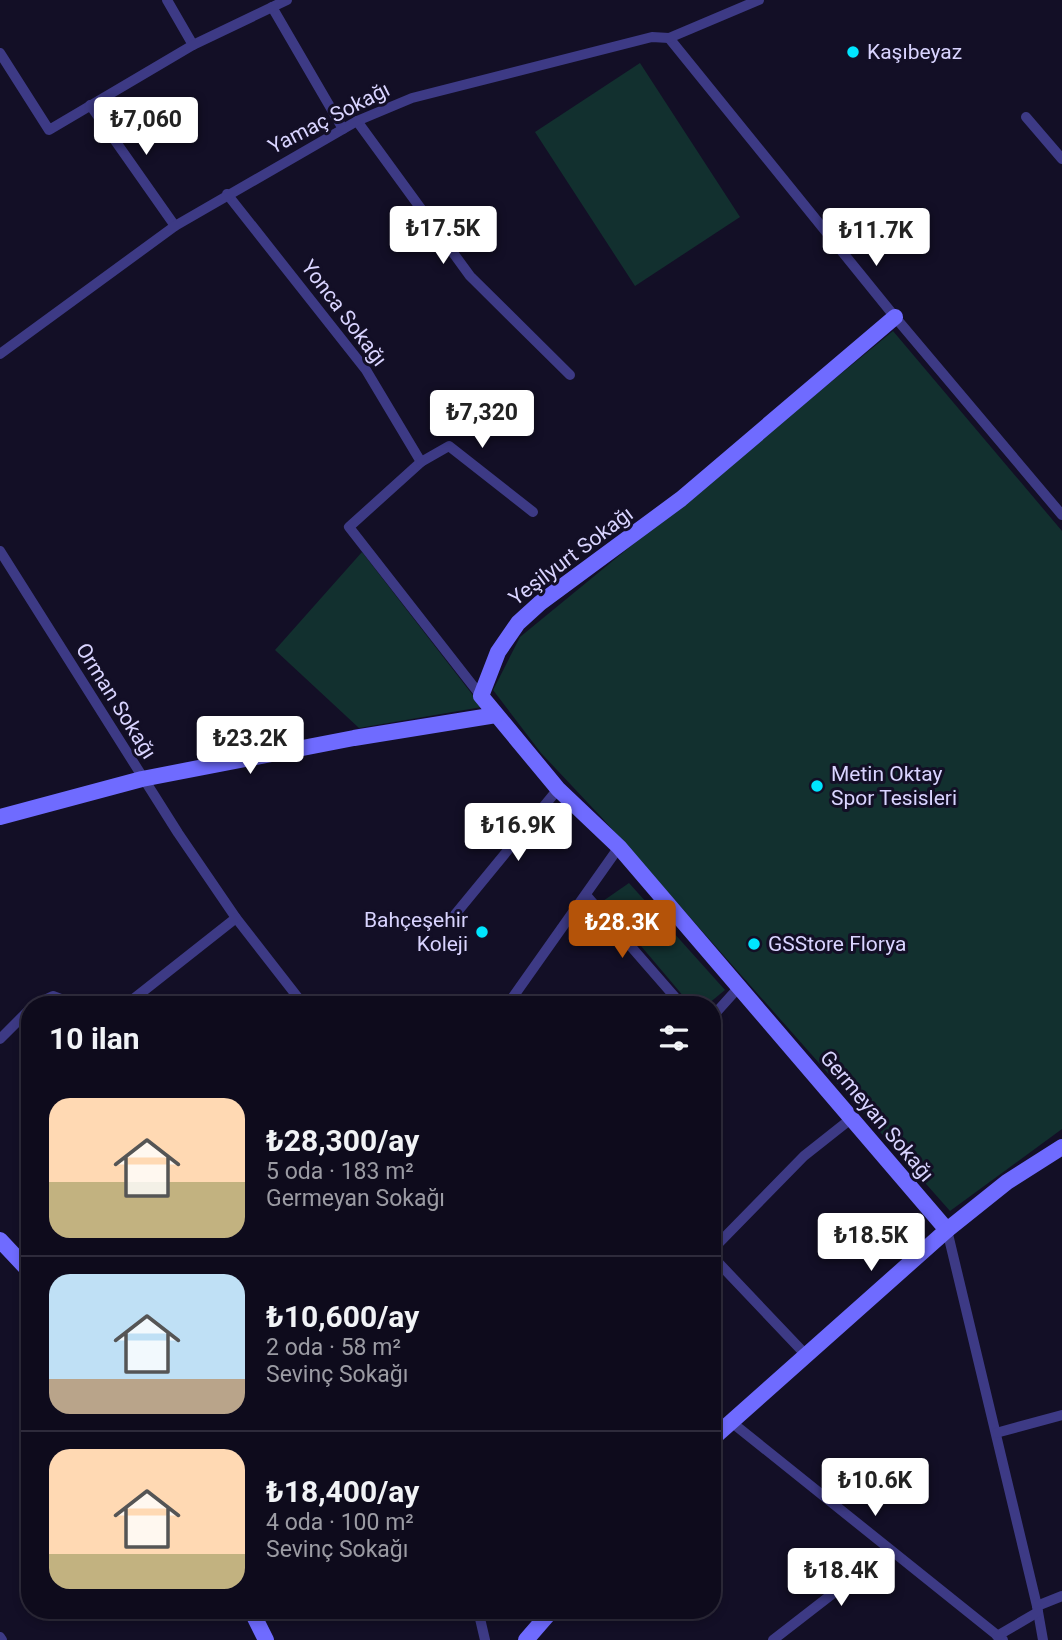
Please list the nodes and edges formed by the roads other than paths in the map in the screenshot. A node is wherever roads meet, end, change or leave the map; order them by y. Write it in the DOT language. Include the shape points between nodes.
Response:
graph roads {
  1 [pos="167,0"];
  2 [pos="287,0"];
  3 [pos="759,0"];
  4 [pos="272,7"];
  5 [pos="669,38"];
  6 [pos="194,45"];
  7 [pos="0,53"];
  8 [pos="90,105"];
  9 [pos="1026,117"];
  10 [pos="357,121"];
  11 [pos="343,129"];
  12 [pos="1062,159"];
  13 [pos="228,194"];
  14 [pos="175,226"];
  15 [pos="895,317"];
  16 [pos="0,354"];
  17 [pos="570,375"];
  18 [pos="421,462"];
  19 [pos="534,512"];
  20 [pos="1062,515"];
  21 [pos="0,551"];
  22 [pos="481,696"];
  23 [pos="496,715"];
  24 [pos="142,779"];
  25 [pos="558,789"];
  26 [pos="0,817"];
  27 [pos="619,847"];
  28 [pos="586,895"];
  29 [pos="453,917"];
  30 [pos="236,918"];
  31 [pos="739,986"];
  32 [pos="137,996"];
  33 [pos="297,996"];
  34 [pos="514,996"];
  35 [pos="674,996"];
  36 [pos="721,1007"];
  37 [pos="21,1018"];
  38 [pos="0,1039"];
  39 [pos="852,1118"];
  40 [pos="1062,1147"];
  41 [pos="947,1230"];
  42 [pos="0,1240"];
  43 [pos="721,1241"];
  44 [pos="21,1262"];
  45 [pos="721,1265"];
  46 [pos="806,1355"];
  47 [pos="1062,1415"];
  48 [pos="730,1421"];
  49 [pos="721,1430"];
  50 [pos="996,1433"];
  51 [pos="889,1550"];
  52 [pos="1062,1596"];
  53 [pos="1038,1609"];
  54 [pos="256,1619"];
  55 [pos="480,1619"];
  56 [pos="544,1619"];
  57 [pos="540,1624"];
  58 [pos="1000,1638"];
  59 [pos="266,1640"];
  60 [pos="485,1640"];
  61 [pos="509,1640"];
  62 [pos="526,1640"];
  63 [pos="773,1640"];
  64 [pos="1043,1640"];
  1 -- 6 [label="street"];
  2 -- 4 [label="street"];
  3 -- 5 [label="street, Yamaç Sokağı"];
  4 -- 6 [label="street"];
  4 -- 11 [label="street"];
  5 -- 10 [label="street, Yamaç Sokağı" via="652,37 412,98"];
  5 -- 15 [label="street"];
  6 -- 8 [label="street"];
  7 -- 8 [label="street" via="49,130"];
  8 -- 14 [label="street"];
  9 -- 12 [label="street"];
  10 -- 11 [label="street, Yamaç Sokağı"];
  10 -- 17 [label="street" via="470,276"];
  11 -- 13 [label="street, Yamaç Sokağı"];
  13 -- 14 [label="street, Yamaç Sokağı"];
  13 -- 18 [label="street, Yonca Sokağı" via="366,370"];
  14 -- 16 [label="street, Yamaç Sokağı"];
  15 -- 20 [label="street"];
  15 -- 22 [label="main road, Yeşilyurt Sokağı" via="681,499 517,623 498,652"];
  18 -- 19 [label="street" via="449,446"];
  18 -- 22 [label="street" via="349,527"];
  21 -- 24 [label="street, Orman Sokağı"];
  22 -- 23 [label="main road"];
  23 -- 24 [label="main road"];
  23 -- 25 [label="main road, Germeyan Sokağı"];
  24 -- 26 [label="main road"];
  24 -- 30 [label="street, Orman Sokağı"];
  25 -- 27 [label="main road, Germeyan Sokağı"];
  25 -- 29 [label="street"];
  27 -- 28 [label="street"];
  27 -- 31 [label="main road, Germeyan Sokağı"];
  28 -- 34 [label="street"];
  28 -- 35 [label="street"];
  30 -- 32 [label="street"];
  30 -- 33 [label="street, Orman Sokağı"];
  31 -- 36 [label="street"];
  31 -- 39 [label="main road, Germeyan Sokağı"];
  37 -- 38 [label="street"];
  39 -- 41 [label="main road, Germeyan Sokağı"];
  39 -- 43 [label="street" via="804,1156"];
  40 -- 41 [label="main road" via="1007,1182"];
  41 -- 46 [label="main road"];
  41 -- 50 [label="street, Germeyan Sokağı"];
  42 -- 44 [label="main road"];
  45 -- 46 [label="street"];
  46 -- 48 [label="main road"];
  47 -- 50 [label="street"];
  48 -- 49 [label="main road"];
  48 -- 51 [label="street"];
  50 -- 53 [label="street, Germeyan Sokağı"];
  51 -- 58 [label="street"];
  51 -- 63 [label="street"];
  52 -- 53 [label="street"];
  53 -- 58 [label="street"];
  53 -- 64 [label="street, Germeyan Sokağı"];
  54 -- 59 [label="main road"];
  55 -- 60 [label="street"];
  56 -- 57 [label="main road"];
  57 -- 61 [label="main road"];
  57 -- 62 [label="main road"];
}
